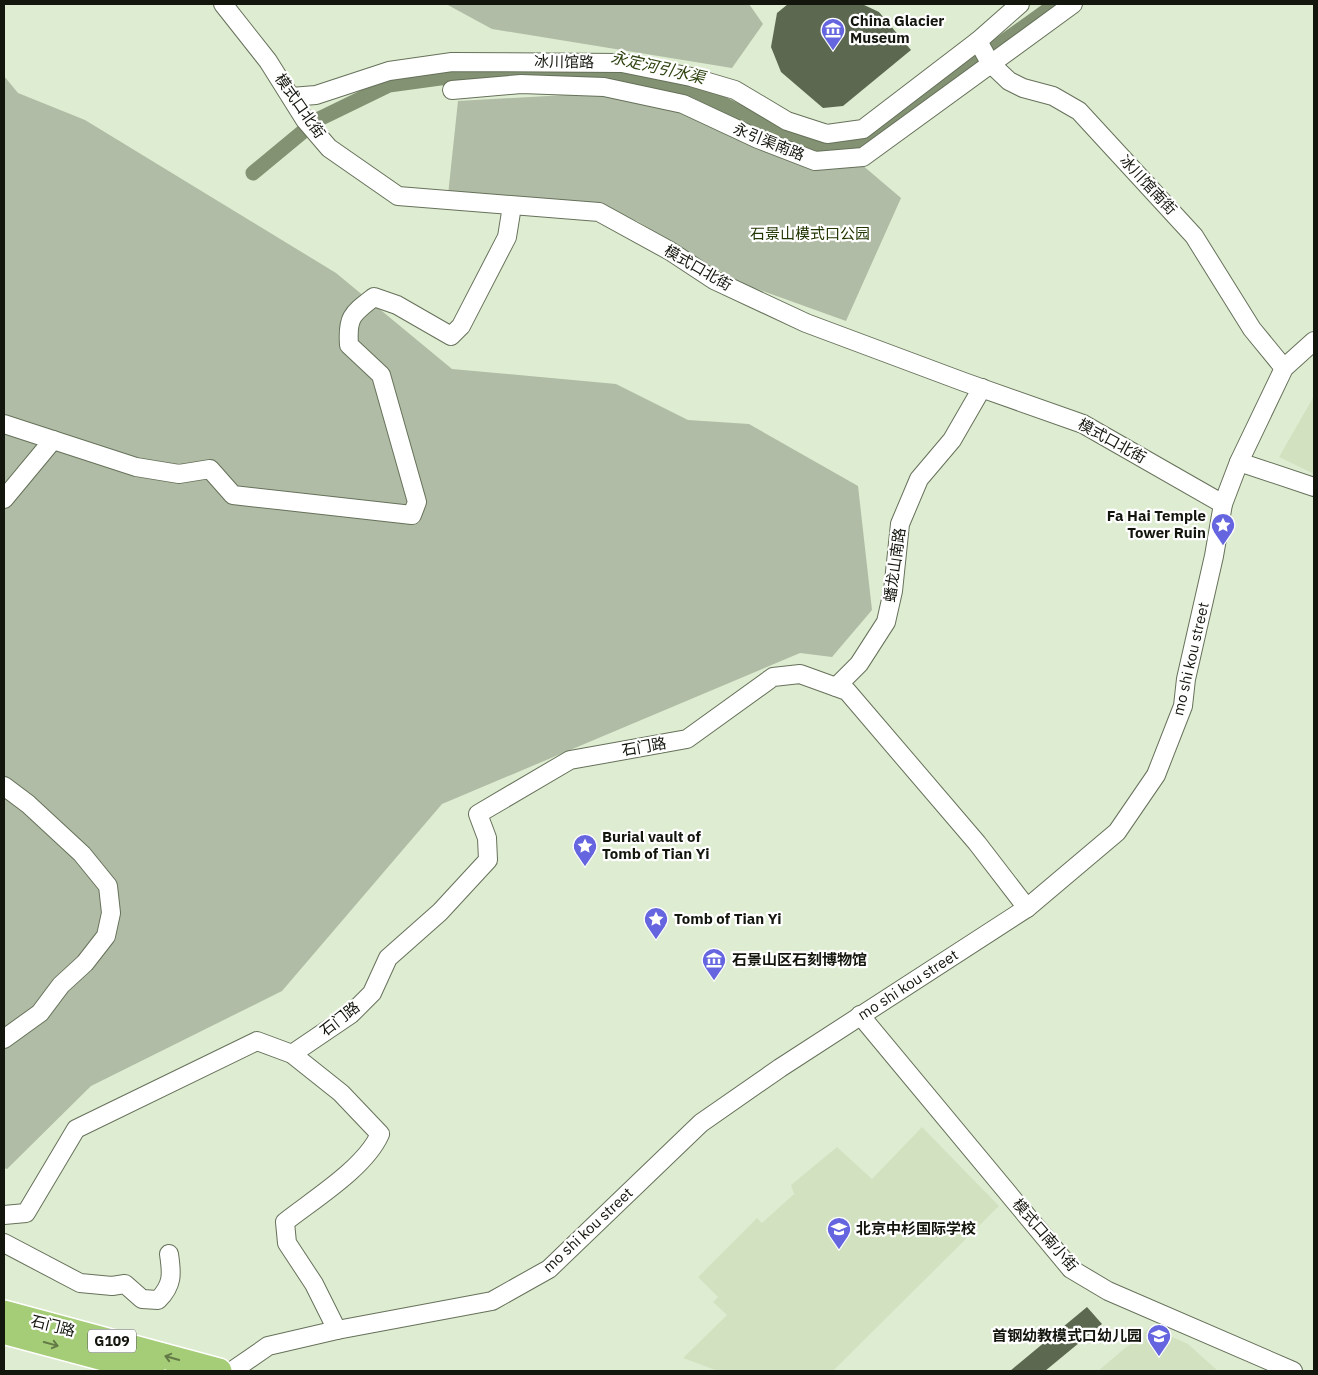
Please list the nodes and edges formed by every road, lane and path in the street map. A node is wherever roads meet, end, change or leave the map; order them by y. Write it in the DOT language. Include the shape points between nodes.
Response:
graph roads {
  1 [pos="223,4"];
  2 [pos="1000,4"];
  3 [pos="1020,4"];
  4 [pos="1073,4"];
  5 [pos="978,41"];
  6 [pos="990,63"];
  7 [pos="452,90"];
  8 [pos="291,97"];
  9 [pos="512,206"];
  10 [pos="1314,340"];
  11 [pos="1284,368"];
  12 [pos="982,388"];
  13 [pos="4,424"];
  14 [pos="53,440"];
  15 [pos="1239,462"];
  16 [pos="1314,487"];
  17 [pos="4,499"];
  18 [pos="1223,504"];
  19 [pos="836,687"];
  20 [pos="4,786"];
  21 [pos="1027,908"];
  22 [pos="860,1015"];
  23 [pos="4,1039"];
  24 [pos="292,1054"];
  25 [pos="4,1215"];
  26 [pos="4,1243"];
  27 [pos="169,1254"];
  28 [pos="4,1313"];
  29 [pos="337,1330"];
  30 [pos="4,1331"];
  31 [pos="152,1371"];
  32 [pos="219,1371"];
  33 [pos="232,1371"];
  34 [pos="1293,1371"];
  1 -- 8 [label="street, 模式口北街" via="268,60"];
  2 -- 5 [label="street"];
  3 -- 5 [label="street, 冰川馆路"];
  4 -- 6 [label="street, 永引渠南路"];
  5 -- 6 [label="street, 冰川馆南街"];
  5 -- 8 [label="street, 冰川馆路" via="863,129 827,134 787,122 735,90 622,63 452,62 389,71 316,95"];
  6 -- 7 [label="street, 永引渠南路" via="864,157 814,160 758,139 683,104 604,87 521,84"];
  6 -- 11 [label="street, 冰川馆南街" via="1009,81 1053,96 1079,111 1194,236 1252,329"];
  8 -- 9 [label="street, 模式口北街" via="305,120 329,148 398,196"];
  9 -- 12 [label="street, 模式口北街" via="599,212 714,280 806,323"];
  9 -- 14 [label="street" via="507,237 461,326 451,336 397,305 374,297 353,314 348,327 349,345 381,375 417,502 412,515 233,495 210,469 179,474 136,467"];
  10 -- 11 [label="street, mo shi kou street"];
  11 -- 15 [label="street, mo shi kou street"];
  12 -- 18 [label="street, 模式口北街" via="1084,424"];
  12 -- 19 [label="street, 蟠龙山南路" via="952,440 919,479 900,524 893,591 886,622 859,664"];
  13 -- 14 [label="street"];
  14 -- 17 [label="street"];
  15 -- 16 [label="street"];
  15 -- 18 [label="street, mo shi kou street"];
  18 -- 21 [label="street, mo shi kou street" via="1183,706 1156,775 1117,832"];
  19 -- 21 [label="street, 石门路" via="847,691"];
  19 -- 24 [label="street, 石门路" via="800,674 773,677 687,739 570,760 478,814 487,838 488,860 440,912 388,958 372,993 356,1009"];
  20 -- 23 [label="street" via="82,854 108,886 111,913 106,936 85,963 60,985 40,1013"];
  21 -- 22 [label="street, mo shi kou street"];
  22 -- 29 [label="street, mo shi kou street" via="701,1123 549,1269 492,1301"];
  22 -- 34 [label="street, 模式口南小街" via="1071,1270 1108,1291"];
  24 -- 25 [label="street" via="257,1041 76,1129 26,1213"];
  24 -- 29 [label="street" via="341,1092 380,1134 375,1145 345,1174 285,1222 288,1243 314,1284"];
  26 -- 27 [label="street" via="80,1283 125,1284 142,1299 158,1300 168,1290 172,1275"];
  32 -- 28 [label="highway, 石门路 / G109, one-way"];
  29 -- 33 [label="street, mo shi kou street" via="268,1346"];
  30 -- 31 [label="highway, 石门路 / G109, one-way"];
}
